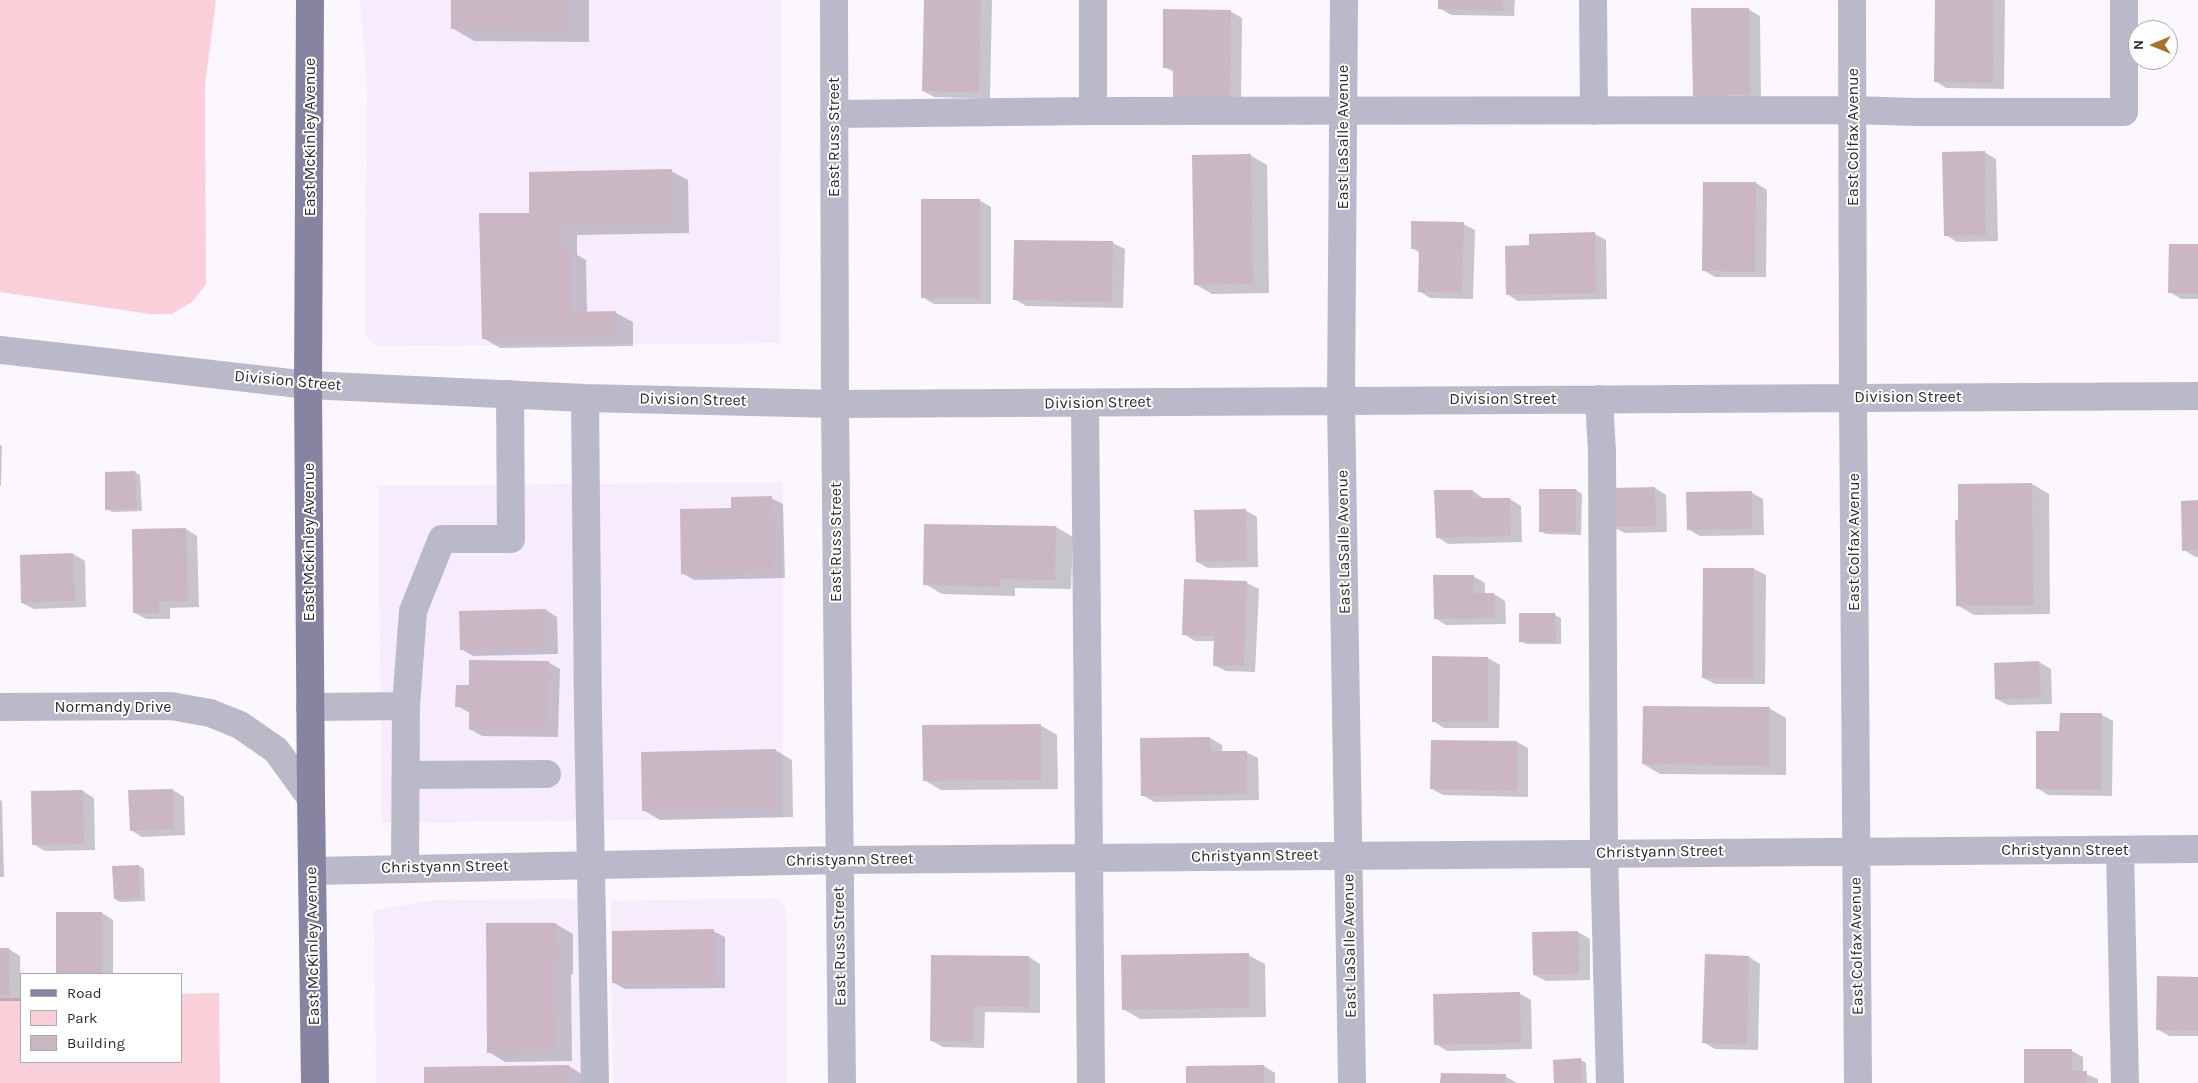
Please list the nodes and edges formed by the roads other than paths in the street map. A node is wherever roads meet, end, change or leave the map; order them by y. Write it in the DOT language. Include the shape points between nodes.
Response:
graph roads {
  1 [pos="310,0"];
  2 [pos="834,0"];
  3 [pos="1093,0"];
  4 [pos="1344,0"];
  5 [pos="1593,0"];
  6 [pos="1852,0"];
  7 [pos="2124,0"];
  8 [pos="1853,110"];
  9 [pos="1093,111"];
  10 [pos="1594,111"];
  11 [pos="1344,112"];
  12 [pos="834,114"];
  13 [pos="0,350"];
  14 [pos="308,385"];
  15 [pos="510,394"];
  16 [pos="2198,396"];
  17 [pos="1853,397"];
  18 [pos="586,398"];
  19 [pos="1599,399"];
  20 [pos="1341,400"];
  21 [pos="835,404"];
  22 [pos="1086,404"];
  23 [pos="406,706"];
  24 [pos="0,707"];
  25 [pos="310,707"];
  26 [pos="547,774"];
  27 [pos="406,775"];
  28 [pos="311,798"];
  29 [pos="2198,849"];
  30 [pos="1856,850"];
  31 [pos="2120,850"];
  32 [pos="1604,852"];
  33 [pos="1349,855"];
  34 [pos="1088,858"];
  35 [pos="839,860"];
  36 [pos="591,864"];
  37 [pos="405,868"];
  38 [pos="312,871"];
  39 [pos="315,1083"];
  40 [pos="595,1083"];
  41 [pos="842,1083"];
  42 [pos="1090,1083"];
  43 [pos="1352,1083"];
  44 [pos="1610,1083"];
  45 [pos="1858,1083"];
  46 [pos="2125,1083"];
  1 -- 14 [label="main road, East McKinley Avenue"];
  2 -- 12 [label="street, East Russ Street"];
  3 -- 9 [label="street"];
  4 -- 11 [label="street, East LaSalle Avenue"];
  5 -- 10 [label="street"];
  6 -- 8 [label="street, East Colfax Avenue"];
  7 -- 8 [label="street" via="2124,112"];
  8 -- 10 [label="street"];
  8 -- 17 [label="street, East Colfax Avenue"];
  9 -- 11 [label="street"];
  9 -- 12 [label="street"];
  10 -- 11 [label="street"];
  11 -- 20 [label="street, East LaSalle Avenue"];
  12 -- 21 [label="street, East Russ Street"];
  13 -- 14 [label="street, Division Street"];
  14 -- 15 [label="street, Division Street"];
  14 -- 25 [label="main road, East McKinley Avenue"];
  15 -- 18 [label="street, Division Street"];
  15 -- 23 [label="street" via="511,539 442,539 413,610"];
  16 -- 17 [label="street, Division Street"];
  17 -- 19 [label="street, Division Street"];
  17 -- 30 [label="street, East Colfax Avenue"];
  18 -- 21 [label="street, Division Street"];
  18 -- 36 [label="street"];
  19 -- 20 [label="street, Division Street"];
  19 -- 32 [label="street"];
  20 -- 22 [label="street, Division Street"];
  20 -- 33 [label="street, East LaSalle Avenue"];
  21 -- 22 [label="street, Division Street"];
  21 -- 35 [label="street, East Russ Street"];
  22 -- 34 [label="street"];
  23 -- 25 [label="street"];
  23 -- 27 [label="street"];
  24 -- 28 [label="street, Normandy Drive" via="171,706 210,713 240,725 276,750"];
  25 -- 28 [label="main road, East McKinley Avenue"];
  26 -- 27 [label="street"];
  27 -- 37 [label="street"];
  28 -- 38 [label="main road, East McKinley Avenue"];
  29 -- 31 [label="street, Christyann Street"];
  30 -- 31 [label="street, Christyann Street"];
  30 -- 32 [label="street, Christyann Street"];
  30 -- 45 [label="street, East Colfax Avenue"];
  31 -- 46 [label="street"];
  32 -- 33 [label="street, Christyann Street"];
  32 -- 44 [label="street"];
  33 -- 34 [label="street, Christyann Street"];
  33 -- 43 [label="street, East LaSalle Avenue"];
  34 -- 35 [label="street, Christyann Street"];
  34 -- 42 [label="street"];
  35 -- 36 [label="street, Christyann Street"];
  35 -- 41 [label="street, East Russ Street"];
  36 -- 37 [label="street, Christyann Street"];
  36 -- 40 [label="street"];
  37 -- 38 [label="street, Christyann Street"];
  38 -- 39 [label="main road, East McKinley Avenue"];
}
